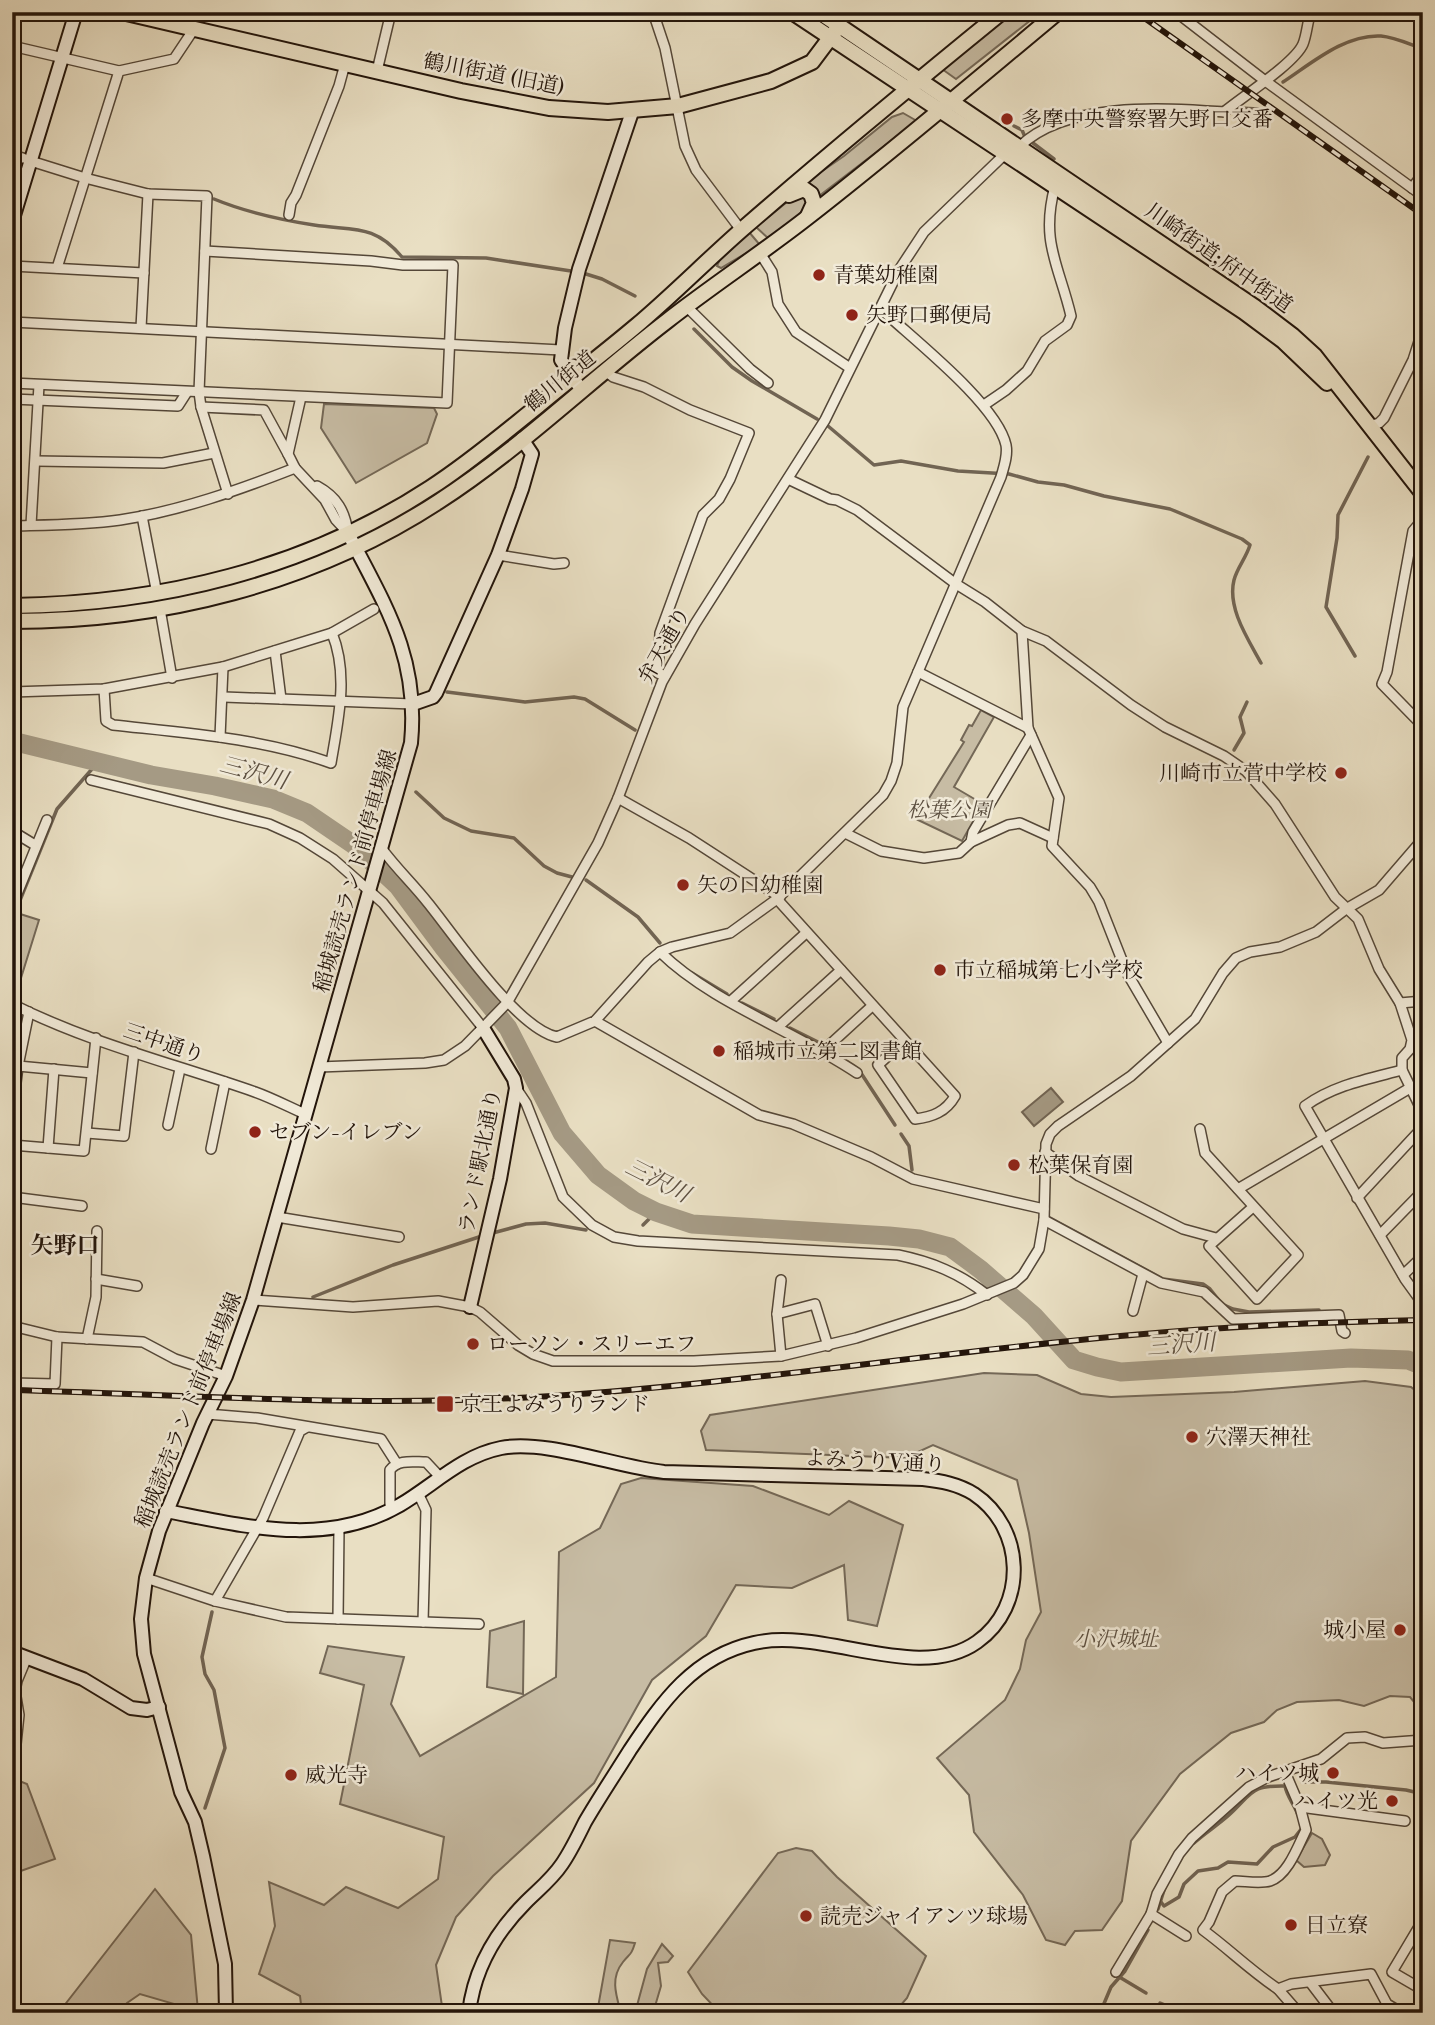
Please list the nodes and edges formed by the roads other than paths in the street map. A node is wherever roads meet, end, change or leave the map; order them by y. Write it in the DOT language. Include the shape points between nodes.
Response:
graph roads {
  1 [pos="76,12"];
  2 [pos="122,12"];
  3 [pos="391,12"];
  4 [pos="653,12"];
  5 [pos="792,12"];
  6 [pos="819,12"];
  7 [pos="1002,12"];
  8 [pos="1058,12"];
  9 [pos="1177,12"];
  10 [pos="1311,12"];
  11 [pos="194,29"];
  12 [pos="835,32"];
  13 [pos="12,46"];
  14 [pos="62,57"];
  15 [pos="345,64"];
  16 [pos="119,71"];
  17 [pos="377,71"];
  18 [pos="919,79"];
  19 [pos="1264,80"];
  20 [pos="907,89"];
  21 [pos="678,106"];
  22 [pos="946,106"];
  23 [pos="632,112"];
  24 [pos="1026,141"];
  25 [pos="1005,154"];
  26 [pos="12,155"];
  27 [pos="23,158"];
  28 [pos="37,163"];
  29 [pos="1423,174"];
  30 [pos="85,178"];
  31 [pos="1055,186"];
  32 [pos="1412,188"];
  33 [pos="148,194"];
  34 [pos="1423,196"];
  35 [pos="289,215"];
  36 [pos="808,217"];
  37 [pos="753,220"];
  38 [pos="12,222"];
  39 [pos="741,230"];
  40 [pos="205,251"];
  41 [pos="760,253"];
  42 [pos="715,254"];
  43 [pos="12,266"];
  44 [pos="57,268"];
  45 [pos="144,273"];
  46 [pos="687,307"];
  47 [pos="881,309"];
  48 [pos="12,322"];
  49 [pos="141,328"];
  50 [pos="1423,328"];
  51 [pos="201,332"];
  52 [pos="450,346"];
  53 [pos="561,350"];
  54 [pos="850,368"];
  55 [pos="605,371"];
  56 [pos="572,377"];
  57 [pos="12,383"];
  58 [pos="768,383"];
  59 [pos="39,385"];
  60 [pos="582,390"];
  61 [pos="187,392"];
  62 [pos="199,392"];
  63 [pos="301,397"];
  64 [pos="12,399"];
  65 [pos="38,400"];
  66 [pos="984,405"];
  67 [pos="201,407"];
  68 [pos="1353,408"];
  69 [pos="1369,426"];
  70 [pos="522,439"];
  71 [pos="215,453"];
  72 [pos="288,454"];
  73 [pos="36,461"];
  74 [pos="295,468"];
  75 [pos="788,479"];
  76 [pos="228,494"];
  77 [pos="1423,494"];
  78 [pos="142,516"];
  79 [pos="1423,519"];
  80 [pos="12,526"];
  81 [pos="32,526"];
  82 [pos="348,533"];
  83 [pos="355,547"];
  84 [pos="498,555"];
  85 [pos="564,563"];
  86 [pos="956,584"];
  87 [pos="157,594"];
  88 [pos="12,606"];
  89 [pos="160,609"];
  90 [pos="374,609"];
  91 [pos="12,621"];
  92 [pos="1022,631"];
  93 [pos="332,633"];
  94 [pos="275,651"];
  95 [pos="223,667"];
  96 [pos="918,672"];
  97 [pos="666,676"];
  98 [pos="172,678"];
  99 [pos="104,689"];
  100 [pos="12,692"];
  101 [pos="223,697"];
  102 [pos="281,699"];
  103 [pos="342,702"];
  104 [pos="413,704"];
  105 [pos="1423,726"];
  106 [pos="1030,732"];
  107 [pos="220,737"];
  108 [pos="91,780"];
  109 [pos="618,798"];
  110 [pos="47,820"];
  111 [pos="12,831"];
  112 [pos="845,832"];
  113 [pos="1053,838"];
  114 [pos="1423,839"];
  115 [pos="971,842"];
  116 [pos="36,845"];
  117 [pos="381,852"];
  118 [pos="371,887"];
  119 [pos="779,898"];
  120 [pos="12,906"];
  121 [pos="1346,909"];
  122 [pos="806,933"];
  123 [pos="660,952"];
  124 [pos="841,970"];
  125 [pos="731,1001"];
  126 [pos="1423,1001"];
  127 [pos="507,1003"];
  128 [pos="1400,1003"];
  129 [pos="12,1004"];
  130 [pos="872,1006"];
  131 [pos="29,1012"];
  132 [pos="595,1021"];
  133 [pos="778,1027"];
  134 [pos="483,1028"];
  135 [pos="96,1038"];
  136 [pos="904,1041"];
  137 [pos="1168,1043"];
  138 [pos="824,1051"];
  139 [pos="134,1052"];
  140 [pos="18,1066"];
  141 [pos="319,1067"];
  142 [pos="54,1069"];
  143 [pos="180,1069"];
  144 [pos="1402,1070"];
  145 [pos="92,1073"];
  146 [pos="857,1073"];
  147 [pos="225,1082"];
  148 [pos="516,1088"];
  149 [pos="1410,1088"];
  150 [pos="305,1114"];
  151 [pos="1423,1114"];
  152 [pos="12,1116"];
  153 [pos="168,1125"];
  154 [pos="1423,1127"];
  155 [pos="1200,1129"];
  156 [pos="87,1133"];
  157 [pos="1324,1140"];
  158 [pos="12,1145"];
  159 [pos="48,1148"];
  160 [pos="211,1149"];
  161 [pos="1045,1152"];
  162 [pos="1238,1189"];
  163 [pos="1423,1191"];
  164 [pos="12,1197"];
  165 [pos="1357,1198"];
  166 [pos="82,1206"];
  167 [pos="1253,1207"];
  168 [pos="1044,1209"];
  169 [pos="277,1217"];
  170 [pos="1044,1220"];
  171 [pos="97,1231"];
  172 [pos="1380,1235"];
  173 [pos="399,1237"];
  174 [pos="1216,1238"];
  175 [pos="1423,1256"];
  176 [pos="1143,1273"];
  177 [pos="1403,1275"];
  178 [pos="96,1279"];
  179 [pos="781,1280"];
  180 [pos="137,1286"];
  181 [pos="989,1294"];
  182 [pos="253,1300"];
  183 [pos="1423,1304"];
  184 [pos="470,1307"];
  185 [pos="1133,1311"];
  186 [pos="777,1314"];
  187 [pos="12,1326"];
  188 [pos="1345,1333"];
  189 [pos="57,1337"];
  190 [pos="88,1339"];
  191 [pos="828,1346"];
  192 [pos="781,1356"];
  193 [pos="226,1376"];
  194 [pos="12,1383"];
  195 [pos="207,1414"];
  196 [pos="307,1427"];
  197 [pos="397,1464"];
  198 [pos="440,1477"];
  199 [pos="418,1493"];
  200 [pos="392,1509"];
  201 [pos="166,1511"];
  202 [pos="257,1528"];
  203 [pos="339,1528"];
  204 [pos="146,1578"];
  205 [pos="215,1601"];
  206 [pos="338,1619"];
  207 [pos="424,1622"];
  208 [pos="479,1624"];
  209 [pos="12,1652"];
  210 [pos="27,1657"];
  211 [pos="159,1707"];
  212 [pos="1423,1740"];
  213 [pos="16,1744"];
  214 [pos="1285,1772"];
  215 [pos="1300,1807"];
  216 [pos="1405,1822"];
  217 [pos="1151,1914"];
  218 [pos="1423,1920"];
  219 [pos="1186,1936"];
  220 [pos="1116,1972"];
  221 [pos="1310,1982"];
  222 [pos="1278,1989"];
  223 [pos="1423,1990"];
  224 [pos="226,2013"];
  225 [pos="469,2013"];
  226 [pos="1299,2013"];
  227 [pos="1337,2013"];
  228 [pos="1402,2013"];
  1 -- 14 [label="street"];
  2 -- 11 [label="main road, 鶴川街道 (旧道)"];
  3 -- 17 [label="street"];
  4 -- 21 [label="street"];
  5 -- 12 [label="main road"];
  6 -- 12 [label="main road"];
  7 -- 18 [label="main road, 鶴川街道"];
  8 -- 22 [label="main road, 鶴川街道"];
  9 -- 19 [label="street"];
  10 -- 19 [label="street" via="1299,51"];
  11 -- 15 [label="main road, 鶴川街道 (旧道)"];
  11 -- 16 [label="street" via="174,59"];
  12 -- 18 [label="main road"];
  12 -- 20 [label="main road"];
  12 -- 21 [label="main road, 鶴川街道 (旧道)" via="812,62 771,81"];
  13 -- 14 [label="street"];
  14 -- 16 [label="street"];
  14 -- 38 [label="street"];
  15 -- 17 [label="main road, 鶴川街道 (旧道)"];
  15 -- 35 [label="street"];
  16 -- 30 [label="street"];
  17 -- 23 [label="main road, 鶴川街道 (旧道)" via="549,108"];
  18 -- 20 [label="main road, 鶴川街道"];
  18 -- 22 [label="main road"];
  19 -- 24 [label="street" via="1224,112 1177,109 1086,115 1040,130"];
  19 -- 32 [label="street"];
  20 -- 22 [label="main road"];
  20 -- 37 [label="main road, 鶴川街道"];
  21 -- 23 [label="main road, 鶴川街道 (旧道)"];
  21 -- 39 [label="street" via="685,146 696,170"];
  22 -- 24 [label="main road, 川崎街道;府中街道"];
  22 -- 25 [label="main road"];
  22 -- 36 [label="main road, 鶴川街道"];
  23 -- 53 [label="street" via="582,258"];
  24 -- 68 [label="main road, 川崎街道;府中街道" via="1292,334"];
  25 -- 31 [label="main road"];
  25 -- 47 [label="street, 弁天通り" via="924,232"];
  26 -- 27 [label="street"];
  28 -- 30 [label="street"];
  29 -- 32 [label="street"];
  30 -- 33 [label="street"];
  30 -- 44 [label="street"];
  31 -- 66 [label="street" via="1049,244 1071,316 1067,325 1045,341 1027,371"];
  31 -- 68 [label="main road" via="1265,327"];
  32 -- 34 [label="street"];
  33 -- 40 [label="street" via="207,196"];
  33 -- 45 [label="street"];
  36 -- 37 [label="main road" via="814,198 800,189"];
  36 -- 41 [label="main road, 鶴川街道"];
  37 -- 39 [label="main road, 鶴川街道"];
  39 -- 42 [label="main road, 鶴川街道"];
  40 -- 51 [label="street"];
  40 -- 52 [label="street" via="453,265"];
  41 -- 42 [label="main road" via="719,273 712,265"];
  41 -- 46 [label="main road, 鶴川街道"];
  41 -- 54 [label="street" via="772,272 778,304 796,332"];
  42 -- 56 [label="main road, 鶴川街道"];
  43 -- 44 [label="street"];
  44 -- 45 [label="street"];
  45 -- 49 [label="street"];
  46 -- 55 [label="main road, 鶴川街道"];
  46 -- 58 [label="street"];
  47 -- 54 [label="street, 弁天通り"];
  47 -- 66 [label="street"];
  48 -- 49 [label="street"];
  49 -- 51 [label="street"];
  50 -- 69 [label="street" via="1413,360 1384,418"];
  51 -- 52 [label="street"];
  51 -- 62 [label="street"];
  52 -- 53 [label="street"];
  52 -- 63 [label="street" via="447,403"];
  53 -- 56 [label="street" via="562,364"];
  54 -- 75 [label="street, 弁天通り"];
  55 -- 60 [label="main road, 鶴川街道"];
  55 -- 97 [label="street" via="749,433 719,499 703,515 665,620 658,673"];
  56 -- 60 [label="street"];
  56 -- 82 [label="main road, 鶴川街道" via="430,488"];
  57 -- 59 [label="street"];
  59 -- 61 [label="street"];
  59 -- 65 [label="street"];
  60 -- 70 [label="main road, 鶴川街道"];
  61 -- 62 [label="street"];
  61 -- 65 [label="street" via="178,406"];
  62 -- 63 [label="street"];
  62 -- 67 [label="street"];
  63 -- 72 [label="street"];
  64 -- 65 [label="street"];
  65 -- 73 [label="street"];
  66 -- 86 [label="street" via="1002,433 1007,453"];
  67 -- 71 [label="street"];
  67 -- 72 [label="street" via="264,410"];
  68 -- 69 [label="main road, 川崎街道;府中街道"];
  69 -- 77 [label="main road, 川崎街道;府中街道"];
  70 -- 83 [label="main road, 鶴川街道" via="437,503"];
  70 -- 84 [label="street" via="530,448 531,462"];
  71 -- 73 [label="street" via="163,463"];
  71 -- 76 [label="street"];
  72 -- 74 [label="street"];
  73 -- 81 [label="street"];
  74 -- 76 [label="street"];
  74 -- 82 [label="street" via="341,507"];
  75 -- 86 [label="street" via="857,510"];
  75 -- 97 [label="street, 弁天通り"];
  76 -- 78 [label="street"];
  78 -- 81 [label="street"];
  78 -- 87 [label="street"];
  79 -- 105 [label="street" via="1413,531 1382,684"];
  80 -- 81 [label="street"];
  82 -- 83 [label="street, 稲城読売ランド前停車場線"];
  82 -- 87 [label="main road, 鶴川街道" via="258,569"];
  83 -- 89 [label="main road, 鶴川街道" via="242,591"];
  83 -- 104 [label="street, 稲城読売ランド前停車場線" via="400,641"];
  84 -- 85 [label="street"];
  84 -- 104 [label="street" via="436,693"];
  86 -- 92 [label="street"];
  86 -- 96 [label="street"];
  87 -- 88 [label="main road, 鶴川街道"];
  89 -- 91 [label="main road, 鶴川街道" via="80,619"];
  89 -- 98 [label="street"];
  90 -- 93 [label="street"];
  92 -- 106 [label="street"];
  92 -- 121 [label="street" via="1046,641 1165,727 1224,755 1246,771 1275,804"];
  93 -- 94 [label="street"];
  93 -- 103 [label="street"];
  94 -- 95 [label="street"];
  94 -- 102 [label="street"];
  95 -- 98 [label="street"];
  95 -- 101 [label="street"];
  96 -- 106 [label="street"];
  96 -- 112 [label="street" via="903,707 891,781"];
  97 -- 109 [label="street, 弁天通り"];
  98 -- 99 [label="street"];
  99 -- 100 [label="street"];
  99 -- 107 [label="street" via="106,720 113,724"];
  101 -- 102 [label="street"];
  101 -- 107 [label="street"];
  102 -- 103 [label="street"];
  103 -- 104 [label="street"];
  103 -- 107 [label="street" via="331,763 301,752"];
  104 -- 117 [label="street, 稲城読売ランド前停車場線" via="411,743"];
  106 -- 113 [label="street" via="1059,798"];
  106 -- 115 [label="street"];
  108 -- 118 [label="street" via="269,824 299,838"];
  109 -- 119 [label="street"];
  109 -- 127 [label="street, 弁天通り" via="578,880"];
  110 -- 116 [label="street"];
  111 -- 116 [label="street"];
  112 -- 115 [label="street" via="881,851 924,858 959,853"];
  112 -- 119 [label="street"];
  113 -- 115 [label="street" via="1020,823"];
  113 -- 137 [label="street" via="1052,846 1099,902 1127,973"];
  114 -- 121 [label="street" via="1379,890"];
  116 -- 120 [label="street"];
  117 -- 118 [label="street, 稲城読売ランド前停車場線"];
  117 -- 127 [label="street"];
  118 -- 134 [label="street"];
  118 -- 141 [label="street, 稲城読売ランド前停車場線"];
  119 -- 122 [label="street"];
  119 -- 123 [label="street" via="730,933"];
  121 -- 128 [label="street" via="1358,919 1379,969"];
  121 -- 137 [label="street" via="1315,932 1236,958 1195,1019"];
  122 -- 124 [label="street"];
  122 -- 125 [label="street"];
  123 -- 125 [label="street" via="676,968"];
  123 -- 132 [label="street"];
  124 -- 130 [label="street"];
  124 -- 133 [label="street"];
  125 -- 133 [label="street"];
  126 -- 128 [label="street"];
  127 -- 132 [label="street" via="557,1037"];
  127 -- 134 [label="street, 弁天通り"];
  128 -- 144 [label="street" via="1412,1040 1402,1058"];
  129 -- 131 [label="street, 三中通り"];
  130 -- 136 [label="street"];
  130 -- 138 [label="street"];
  131 -- 135 [label="street, 三中通り"];
  131 -- 140 [label="street"];
  132 -- 168 [label="street" via="759,1115 793,1124 913,1179"];
  133 -- 138 [label="street"];
  134 -- 141 [label="street, 弁天通り" via="444,1060"];
  134 -- 148 [label="street, ランド駅北通り"];
  135 -- 139 [label="street, 三中通り"];
  135 -- 145 [label="street"];
  136 -- 136 [label="street" via="878,1065 915,1119 933,1116 954,1096"];
  137 -- 161 [label="street" via="1058,1126"];
  138 -- 146 [label="street"];
  139 -- 143 [label="street, 三中通り"];
  139 -- 156 [label="street" via="124,1136"];
  140 -- 142 [label="street"];
  140 -- 152 [label="street"];
  141 -- 150 [label="street, 稲城読売ランド前停車場線"];
  142 -- 145 [label="street"];
  142 -- 159 [label="street"];
  143 -- 147 [label="street, 三中通り"];
  143 -- 153 [label="street"];
  144 -- 149 [label="street"];
  144 -- 157 [label="street" via="1341,1086 1305,1106"];
  145 -- 156 [label="street"];
  147 -- 150 [label="street, 三中通り"];
  147 -- 160 [label="street"];
  148 -- 181 [label="street" via="563,1197 592,1225 614,1237 898,1255 952,1271"];
  148 -- 184 [label="street, ランド駅北通り"];
  149 -- 151 [label="street"];
  149 -- 157 [label="street"];
  150 -- 169 [label="street, 稲城読売ランド前停車場線"];
  154 -- 165 [label="street"];
  155 -- 162 [label="street" via="1205,1153"];
  156 -- 159 [label="street" via="84,1151"];
  157 -- 162 [label="street"];
  157 -- 165 [label="street"];
  158 -- 159 [label="street"];
  161 -- 168 [label="street"];
  161 -- 174 [label="street" via="1079,1176 1158,1217"];
  162 -- 167 [label="street"];
  163 -- 172 [label="street"];
  164 -- 166 [label="street"];
  165 -- 172 [label="street"];
  167 -- 174 [label="street"];
  167 -- 174 [label="street" via="1297,1255 1257,1299 1209,1245"];
  168 -- 170 [label="street"];
  169 -- 173 [label="street"];
  169 -- 182 [label="street, 稲城読売ランド前停車場線"];
  170 -- 176 [label="street"];
  170 -- 181 [label="street" via="1039,1249 1023,1275"];
  171 -- 178 [label="street"];
  172 -- 177 [label="street"];
  175 -- 177 [label="street"];
  176 -- 185 [label="street"];
  176 -- 188 [label="street" via="1161,1283 1204,1292 1233,1319 1339,1315"];
  177 -- 183 [label="street"];
  178 -- 180 [label="street"];
  178 -- 190 [label="street"];
  179 -- 186 [label="street"];
  181 -- 191 [label="street"];
  182 -- 184 [label="street" via="345,1307 439,1301"];
  182 -- 193 [label="street, 稲城読売ランド前停車場線"];
  184 -- 192 [label="street" via="518,1345 553,1361"];
  186 -- 191 [label="street" via="815,1304"];
  186 -- 192 [label="street"];
  187 -- 189 [label="street"];
  189 -- 190 [label="street"];
  189 -- 194 [label="street" via="55,1384"];
  190 -- 193 [label="street" via="144,1342 175,1359"];
  191 -- 192 [label="street"];
  193 -- 195 [label="street, 稲城読売ランド前停車場線"];
  195 -- 196 [label="street"];
  195 -- 201 [label="street, 稲城読売ランド前停車場線"];
  196 -- 197 [label="street" via="381,1439"];
  196 -- 202 [label="street" via="300,1431"];
  197 -- 198 [label="street" via="426,1462"];
  197 -- 200 [label="street" via="390,1470"];
  198 -- 199 [label="street, よみうりV通り"];
  198 -- 225 [label="street, よみうりV通り" via="473,1456 516,1446 549,1448 664,1472 942,1482 974,1494 996,1514 1011,1542 1014,1570 1012,1591 1001,1617 984,1637 953,1655 915,1658 806,1640 776,1640 729,1651 685,1678 637,1740 560,1868 494,1940 479,1970"];
  199 -- 200 [label="street, よみうりV通り"];
  199 -- 207 [label="street" via="426,1510"];
  200 -- 203 [label="street, よみうりV通り"];
  201 -- 202 [label="street, よみうりV通り"];
  201 -- 204 [label="street, 稲城読売ランド前停車場線"];
  202 -- 203 [label="street, よみうりV通り"];
  202 -- 205 [label="street"];
  203 -- 206 [label="street"];
  204 -- 205 [label="street"];
  204 -- 211 [label="street, 稲城読売ランド前停車場線" via="142,1641"];
  205 -- 206 [label="street" via="286,1617"];
  206 -- 207 [label="street"];
  207 -- 208 [label="street"];
  209 -- 210 [label="street"];
  210 -- 211 [label="street" via="83,1679 131,1708"];
  210 -- 213 [label="street" via="15,1691 19,1715"];
  211 -- 224 [label="street, 稲城読売ランド前停車場線" via="203,1856 225,1964"];
  212 -- 214 [label="street" via="1383,1743 1347,1738 1321,1759"];
  214 -- 215 [label="street"];
  214 -- 217 [label="street" via="1249,1787 1192,1838 1157,1894"];
  215 -- 216 [label="street"];
  215 -- 222 [label="street" via="1306,1830 1280,1875 1269,1881 1235,1881 1222,1892 1203,1930"];
  217 -- 219 [label="street"];
  217 -- 220 [label="street"];
  218 -- 223 [label="street" via="1392,1972"];
  221 -- 222 [label="street"];
  221 -- 227 [label="street"];
  221 -- 228 [label="street" via="1371,1974 1387,2004"];
  222 -- 226 [label="street"];
}
